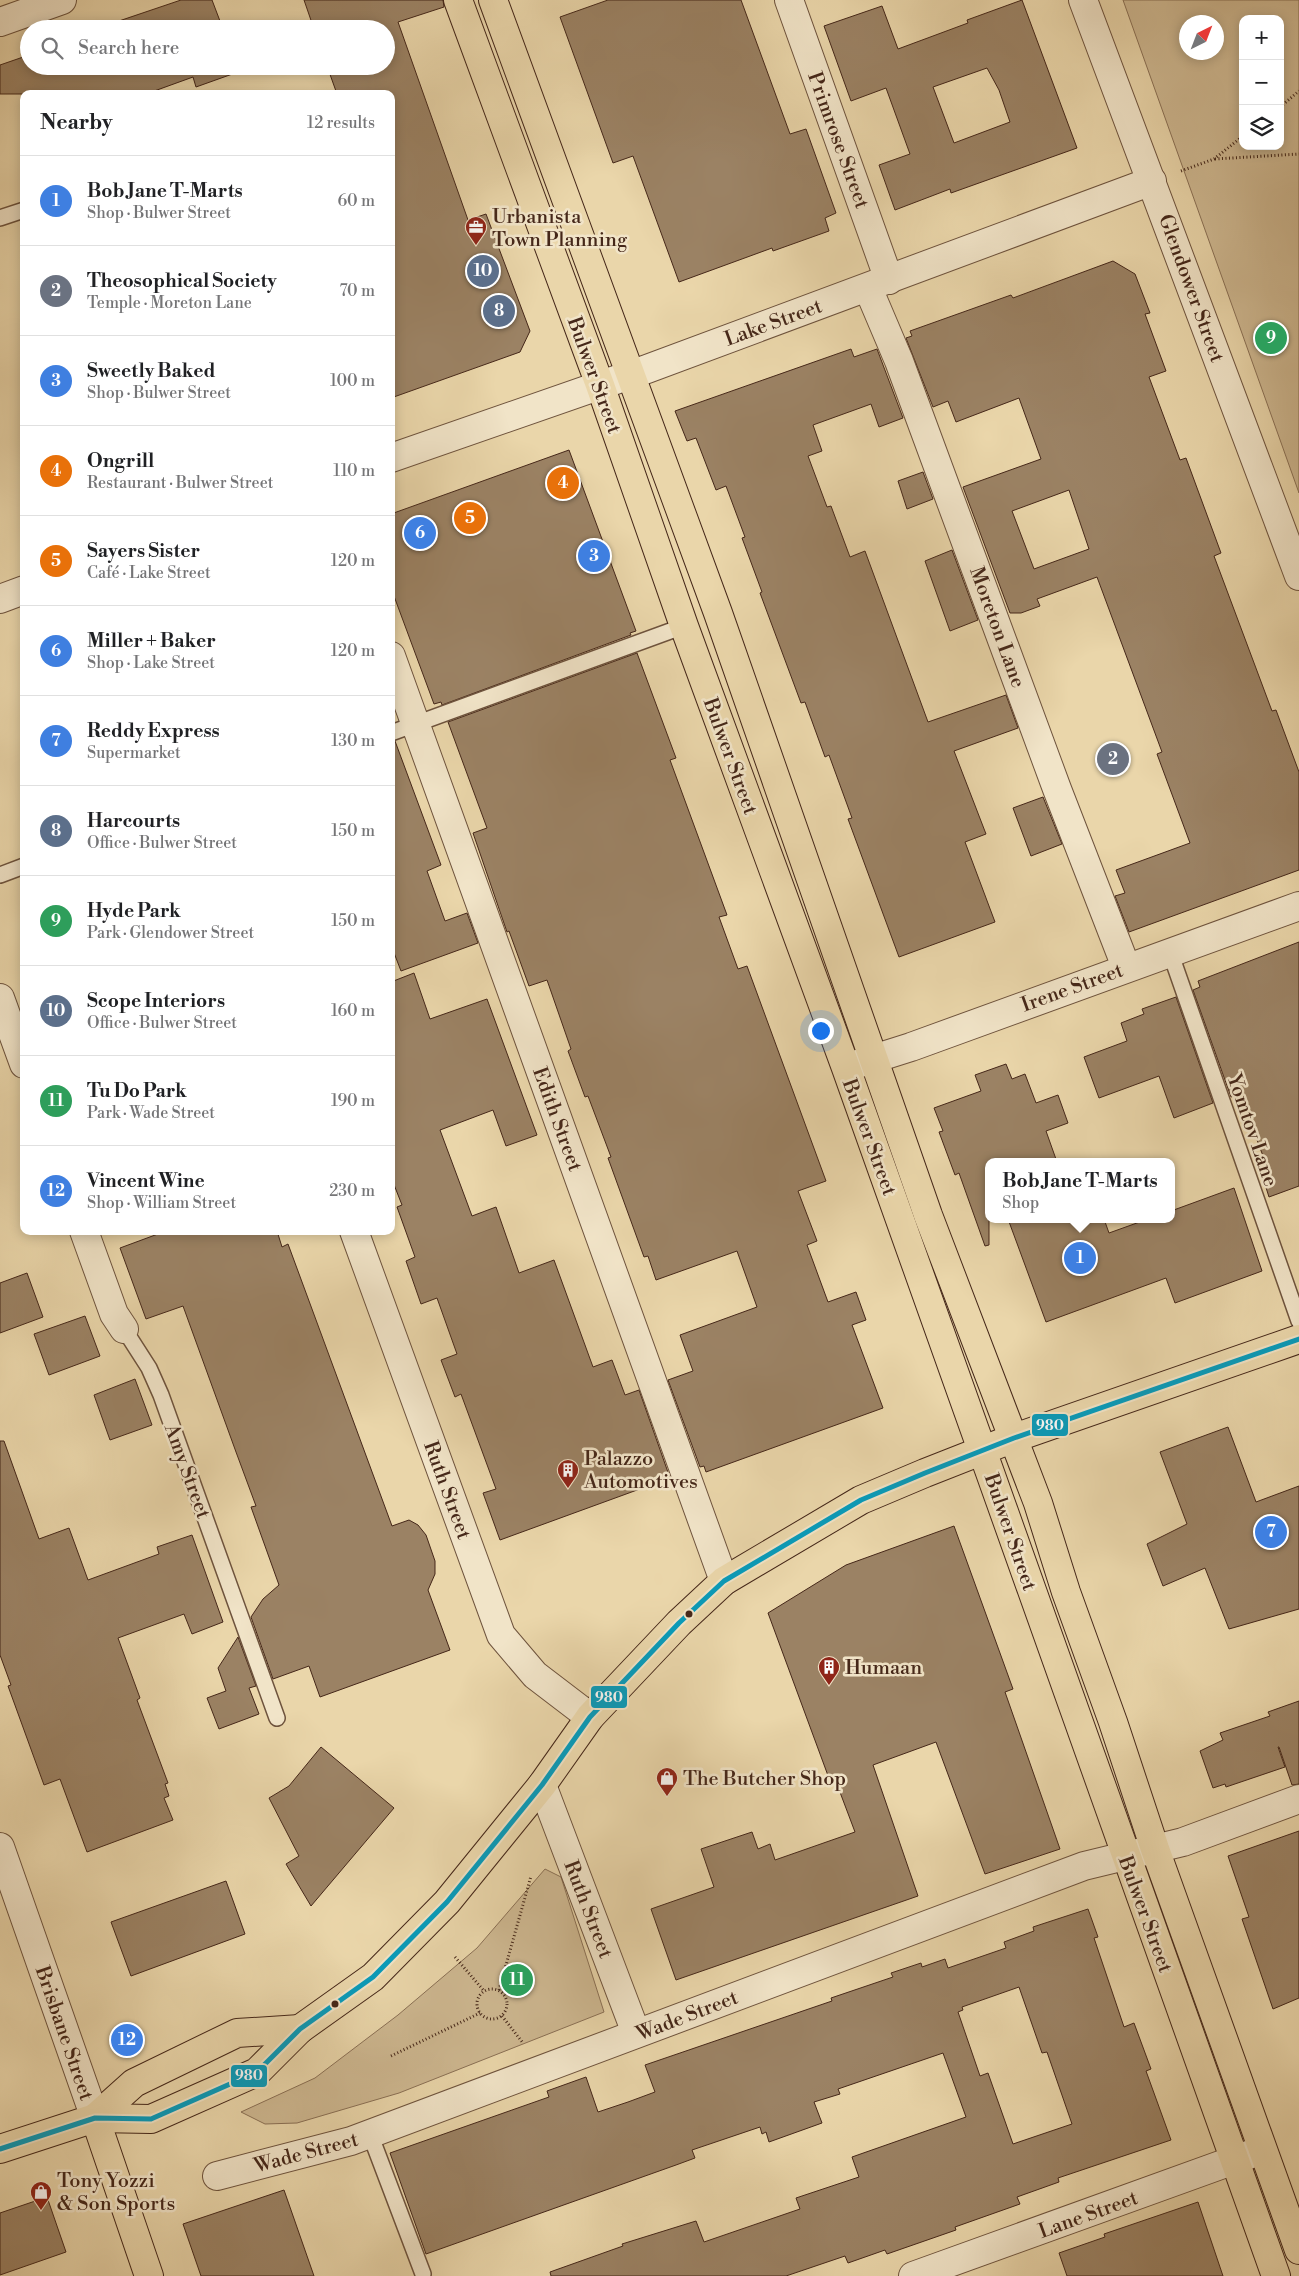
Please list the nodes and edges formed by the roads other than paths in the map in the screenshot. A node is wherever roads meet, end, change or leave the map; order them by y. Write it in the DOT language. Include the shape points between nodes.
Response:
graph roads {
  1 [pos="62,0"];
  2 [pos="458,0"];
  3 [pos="493,0"];
  4 [pos="789,0"];
  5 [pos="1083,0"];
  6 [pos="30,6"];
  7 [pos="0,22"];
  8 [pos="1152,181"];
  9 [pos="20,211"];
  10 [pos="0,218"];
  11 [pos="878,284"];
  12 [pos="630,375"];
  13 [pos="600,385"];
  14 [pos="395,457"];
  15 [pos="1299,576"];
  16 [pos="20,592"];
  17 [pos="0,599"];
  18 [pos="684,626"];
  19 [pos="395,680"];
  20 [pos="403,728"];
  21 [pos="20,868"];
  22 [pos="0,875"];
  23 [pos="1299,906"];
  24 [pos="1170,952"];
  25 [pos="1126,967"];
  26 [pos="0,998"];
  27 [pos="20,1053"];
  28 [pos="874,1058"];
  29 [pos="846,1068"];
  30 [pos="85,1235"];
  31 [pos="355,1235"];
  32 [pos="1299,1321"];
  33 [pos="124,1329"];
  34 [pos="1299,1339"];
  35 [pos="1014,1438"];
  36 [pos="982,1450"];
  37 [pos="724,1581"];
  38 [pos="590,1717"];
  39 [pos="277,1718"];
  40 [pos="542,1785"];
  41 [pos="1299,1799"];
  42 [pos="0,1848"];
  43 [pos="1155,1849"];
  44 [pos="1125,1857"];
  45 [pos="300,2029"];
  46 [pos="636,2034"];
  47 [pos="94,2118"];
  48 [pos="370,2134"];
  49 [pos="0,2149"];
  50 [pos="1262,2150"];
  51 [pos="1234,2160"];
  52 [pos="217,2176"];
  53 [pos="1299,2250"];
  54 [pos="423,2274"];
  55 [pos="149,2276"];
  56 [pos="913,2276"];
  57 [pos="1276,2276"];
  1 -- 6 [label="street"];
  2 -- 13 [label="main road, Bulwer Street"];
  3 -- 12 [label="main road, Bulwer Street"];
  4 -- 11 [label="street, Primrose Street"];
  5 -- 8 [label="street, Glendower Street"];
  6 -- 7 [label="street"];
  8 -- 11 [label="street, Lake Street"];
  8 -- 15 [label="street, Glendower Street"];
  9 -- 10 [label="lane"];
  11 -- 12 [label="street, Lake Street"];
  11 -- 25 [label="street, Moreton Lane" via="900,362 1056,789"];
  12 -- 13 [label="street, Lake Street"];
  12 -- 28 [label="main road, Bulwer Street" via="718,613"];
  13 -- 14 [label="street, Lake Street"];
  13 -- 18 [label="main road, Bulwer Street"];
  16 -- 17 [label="street"];
  18 -- 20 [label="lane"];
  18 -- 29 [label="main road, Bulwer Street"];
  19 -- 20 [label="street, Edith Street"];
  20 -- 37 [label="street, Edith Street"];
  21 -- 22 [label="lane"];
  23 -- 24 [label="street, Irene Street"];
  24 -- 25 [label="street, Irene Street"];
  24 -- 32 [label="lane, Yomtov Lane"];
  25 -- 28 [label="street, Irene Street"];
  26 -- 27 [label="street"];
  28 -- 29 [label="street, Irene Street"];
  28 -- 35 [label="main road, Bulwer Street" via="928,1215"];
  29 -- 36 [label="main road, Bulwer Street"];
  30 -- 33 [label="street, Amy Street" via="114,1314"];
  31 -- 38 [label="street, Ruth Street" via="501,1635 534,1675"];
  33 -- 39 [label="lane, Amy Street" via="149,1368 161,1395"];
  34 -- 35 [label="main road"];
  35 -- 36 [label="main road"];
  35 -- 43 [label="main road, Bulwer Street"];
  36 -- 37 [label="main road" via="861,1500"];
  36 -- 44 [label="main road, Bulwer Street"];
  37 -- 38 [label="main road" via="679,1623"];
  38 -- 40 [label="main road"];
  40 -- 45 [label="main road" via="447,1902 373,1977"];
  40 -- 46 [label="street, Ruth Street"];
  41 -- 43 [label="street, Wade Street" via="1183,1842"];
  42 -- 47 [label="street, Brisbane Street"];
  43 -- 44 [label="street, Wade Street"];
  43 -- 50 [label="main road, Bulwer Street"];
  44 -- 46 [label="street, Wade Street" via="1084,1866"];
  44 -- 51 [label="main road, Bulwer Street"];
  45 -- 47 [label="main road" via="236,2033 134,2083"];
  45 -- 47 [label="main road" via="257,2072 151,2119"];
  46 -- 48 [label="street, Wade Street"];
  47 -- 49 [label="main road"];
  47 -- 55 [label="main road, Brisbane Street"];
  48 -- 52 [label="street, Wade Street"];
  48 -- 54 [label="lane"];
  50 -- 51 [label="street, Lane Street"];
  50 -- 53 [label="main road, Bulwer Street"];
  51 -- 56 [label="street, Lane Street"];
  51 -- 57 [label="main road, Bulwer Street"];
}
